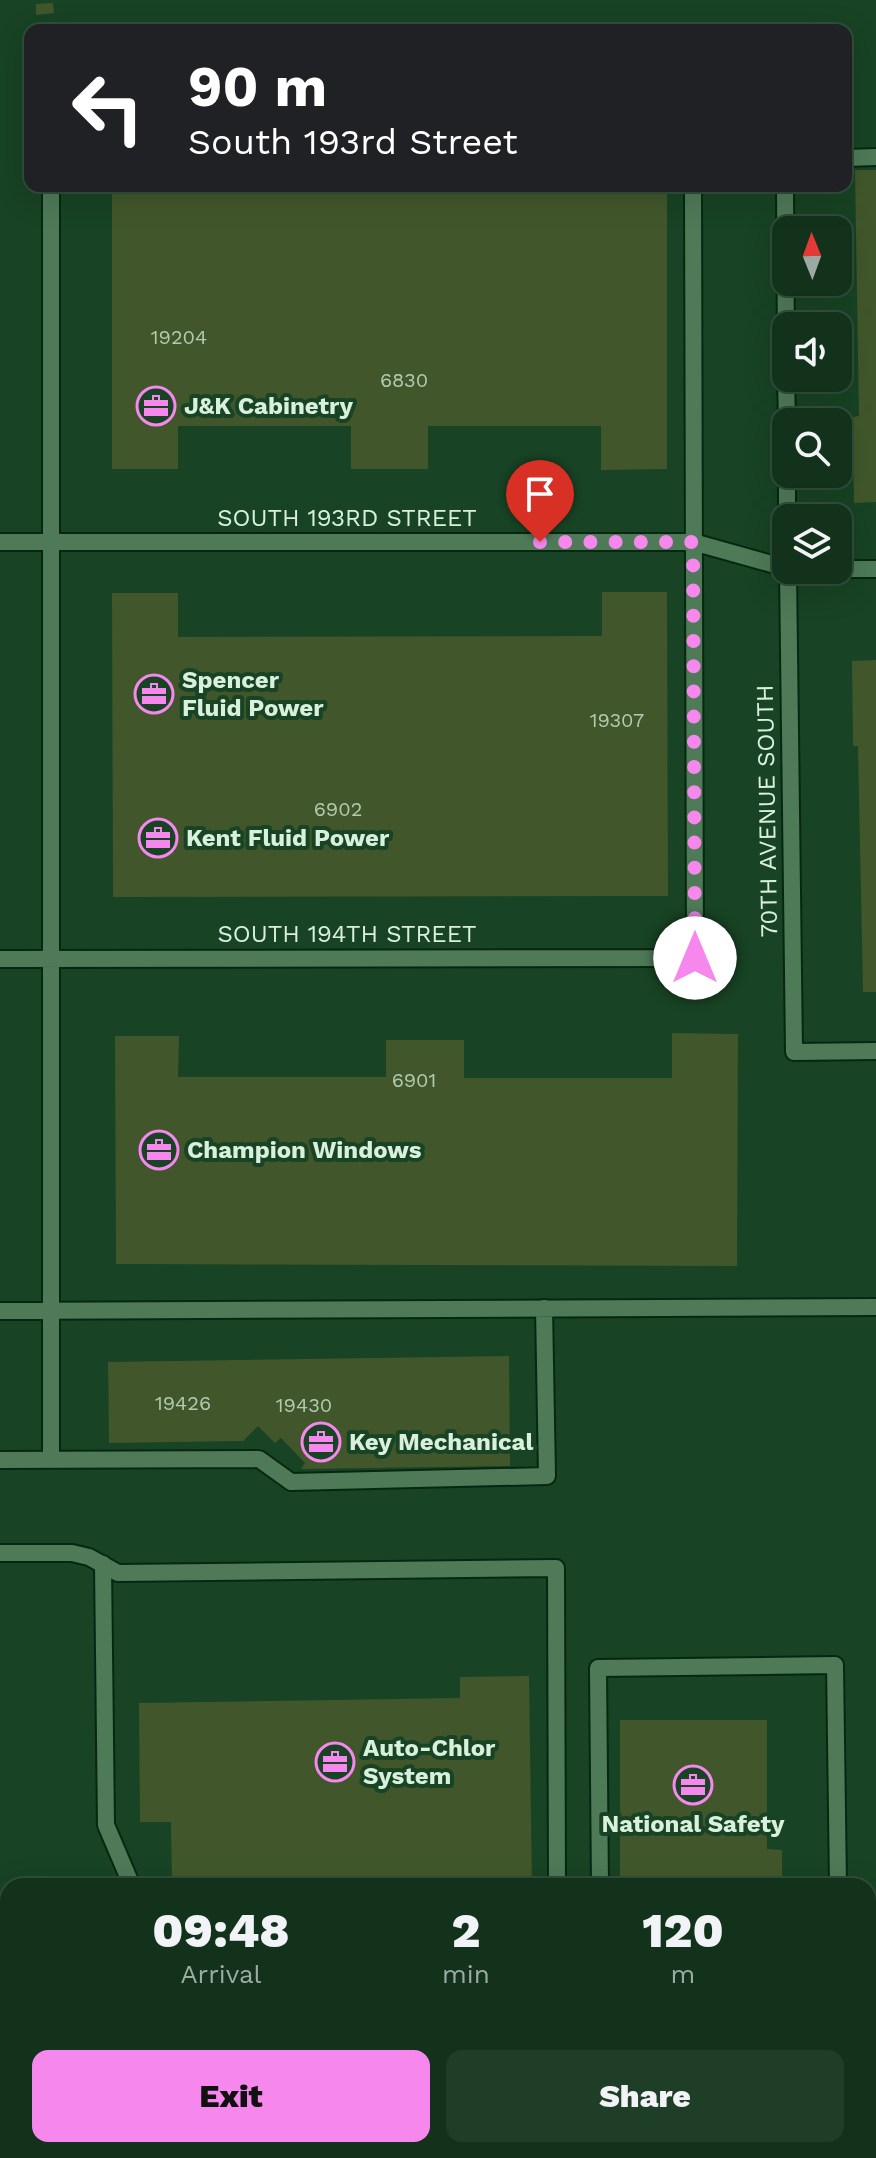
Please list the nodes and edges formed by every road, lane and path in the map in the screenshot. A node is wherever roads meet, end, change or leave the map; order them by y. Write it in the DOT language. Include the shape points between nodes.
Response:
graph roads {
  1 [pos="876,157"];
  2 [pos="852,158"];
  3 [pos="51,192"];
  4 [pos="693,192"];
  5 [pos="785,192"];
  6 [pos="786,312"];
  7 [pos="0,542"];
  8 [pos="51,542"];
  9 [pos="693,542"];
  10 [pos="772,565"];
  11 [pos="852,569"];
  12 [pos="876,569"];
  13 [pos="787,584"];
  14 [pos="0,959"];
  15 [pos="51,959"];
  16 [pos="876,1051"];
  17 [pos="876,1307"];
  18 [pos="544,1308"];
  19 [pos="0,1311"];
  20 [pos="51,1311"];
  21 [pos="0,1460"];
  22 [pos="51,1460"];
  23 [pos="0,1553"];
  24 [pos="103,1564"];
  25 [pos="129,1878"];
  26 [pos="557,1878"];
  27 [pos="600,1878"];
  28 [pos="838,1878"];
  1 -- 2 [label="lane"];
  3 -- 8 [label="lane"];
  4 -- 9 [label="lane"];
  5 -- 6 [label="lane"];
  7 -- 8 [label="lane, SOUTH 193RD STREET"];
  8 -- 9 [label="lane, SOUTH 193RD STREET"];
  8 -- 15 [label="lane"];
  9 -- 10 [label="lane, SOUTH 193RD STREET"];
  9 -- 15 [label="lane, SOUTH 194TH STREET" via="695,958"];
  11 -- 12 [label="lane"];
  13 -- 16 [label="lane, 70TH AVENUE SOUTH" via="794,1052"];
  14 -- 15 [label="lane, SOUTH 194TH STREET"];
  15 -- 20 [label="lane"];
  17 -- 18 [label="lane"];
  18 -- 20 [label="lane"];
  18 -- 22 [label="lane" via="547,1476 291,1482 259,1459"];
  19 -- 20 [label="lane"];
  20 -- 22 [label="lane"];
  21 -- 22 [label="lane"];
  23 -- 24 [label="lane" via="72,1553"];
  24 -- 25 [label="lane" via="106,1825"];
  24 -- 26 [label="lane" via="118,1573 556,1568"];
  27 -- 28 [label="lane" via="598,1668 835,1665"];
}
